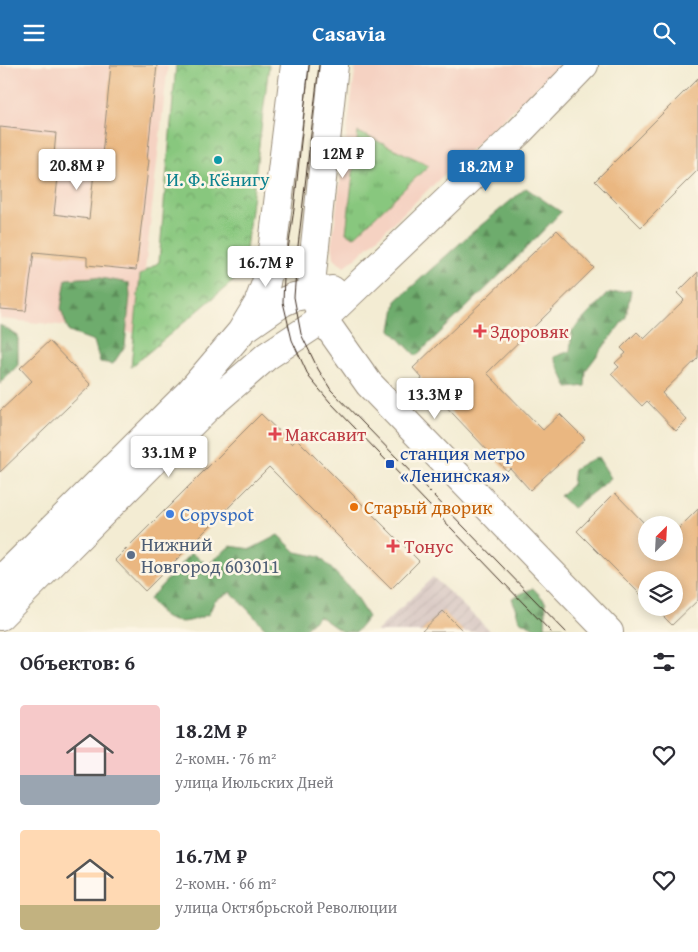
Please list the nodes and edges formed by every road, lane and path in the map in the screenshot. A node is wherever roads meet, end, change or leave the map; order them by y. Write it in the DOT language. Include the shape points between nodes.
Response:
graph roads {
  1 [pos="295,65"];
  2 [pos="334,65"];
  3 [pos="584,65"];
  4 [pos="292,93"];
  5 [pos="331,97"];
  6 [pos="356,286"];
  7 [pos="313,293"];
  8 [pos="323,319"];
  9 [pos="241,332"];
  10 [pos="0,581"];
  11 [pos="0,617"];
  12 [pos="610,632"];
  1 -- 4 [label="main road"];
  2 -- 5 [label="main road"];
  3 -- 6 [label="main road" via="519,132"];
  4 -- 5 [label="main road"];
  4 -- 9 [label="main road" via="269,269 258,304"];
  5 -- 7 [label="main road" via="313,262"];
  6 -- 7 [label="main road"];
  6 -- 8 [label="main road"];
  7 -- 8 [label="main road"];
  7 -- 9 [label="main road" via="283,302"];
  8 -- 9 [label="main road" via="285,314"];
  8 -- 11 [label="main road" via="267,357 206,409"];
  8 -- 12 [label="main road" via="369,384"];
  9 -- 10 [label="main road" via="190,393"];
}
